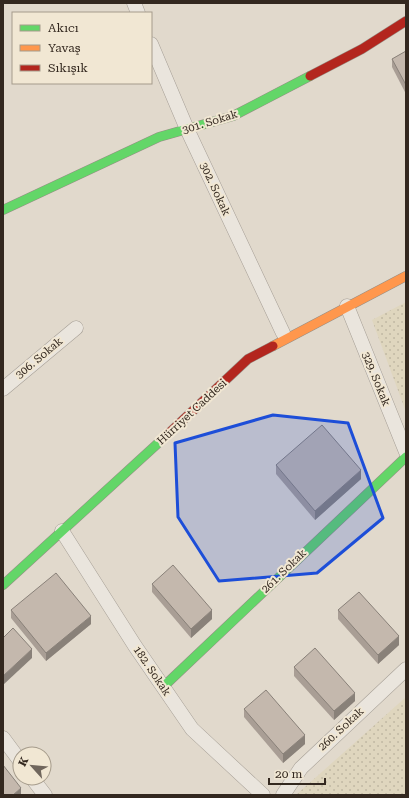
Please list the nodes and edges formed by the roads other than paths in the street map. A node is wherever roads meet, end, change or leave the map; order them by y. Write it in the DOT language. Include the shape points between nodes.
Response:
graph roads {
  1 [pos="406,21"];
  2 [pos="152,46"];
  3 [pos="187,129"];
  4 [pos="4,206"];
  5 [pos="406,276"];
  6 [pos="347,306"];
  7 [pos="76,328"];
  8 [pos="283,333"];
  9 [pos="3,389"];
  10 [pos="406,452"];
  11 [pos="406,457"];
  12 [pos="62,531"];
  13 [pos="3,585"];
  14 [pos="406,669"];
  15 [pos="163,687"];
  16 [pos="3,738"];
  17 [pos="12,750"];
  18 [pos="38,786"];
  19 [pos="45,795"];
  20 [pos="263,795"];
  21 [pos="282,795"];
  1 -- 3 [label="street, 301. Sokak" via="362,48 233,116"];
  2 -- 3 [label="street, 302. Sokak"];
  3 -- 4 [label="street, 301. Sokak" via="159,137"];
  3 -- 8 [label="street, 302. Sokak"];
  5 -- 6 [label="street, Hürriyet Caddesi"];
  6 -- 10 [label="street, 329. Sokak"];
  6 -- 12 [label="street, Hürriyet Caddesi" via="248,359"];
  7 -- 9 [label="street, 306. Sokak"];
  11 -- 15 [label="street, 261. Sokak"];
  12 -- 13 [label="street, Hürriyet Caddesi"];
  12 -- 15 [label="street, 182. Sokak"];
  14 -- 21 [label="street, 260. Sokak" via="301,768"];
  15 -- 20 [label="street, 182. Sokak" via="192,730"];
  16 -- 17 [label="street"];
  18 -- 19 [label="street"];
}
